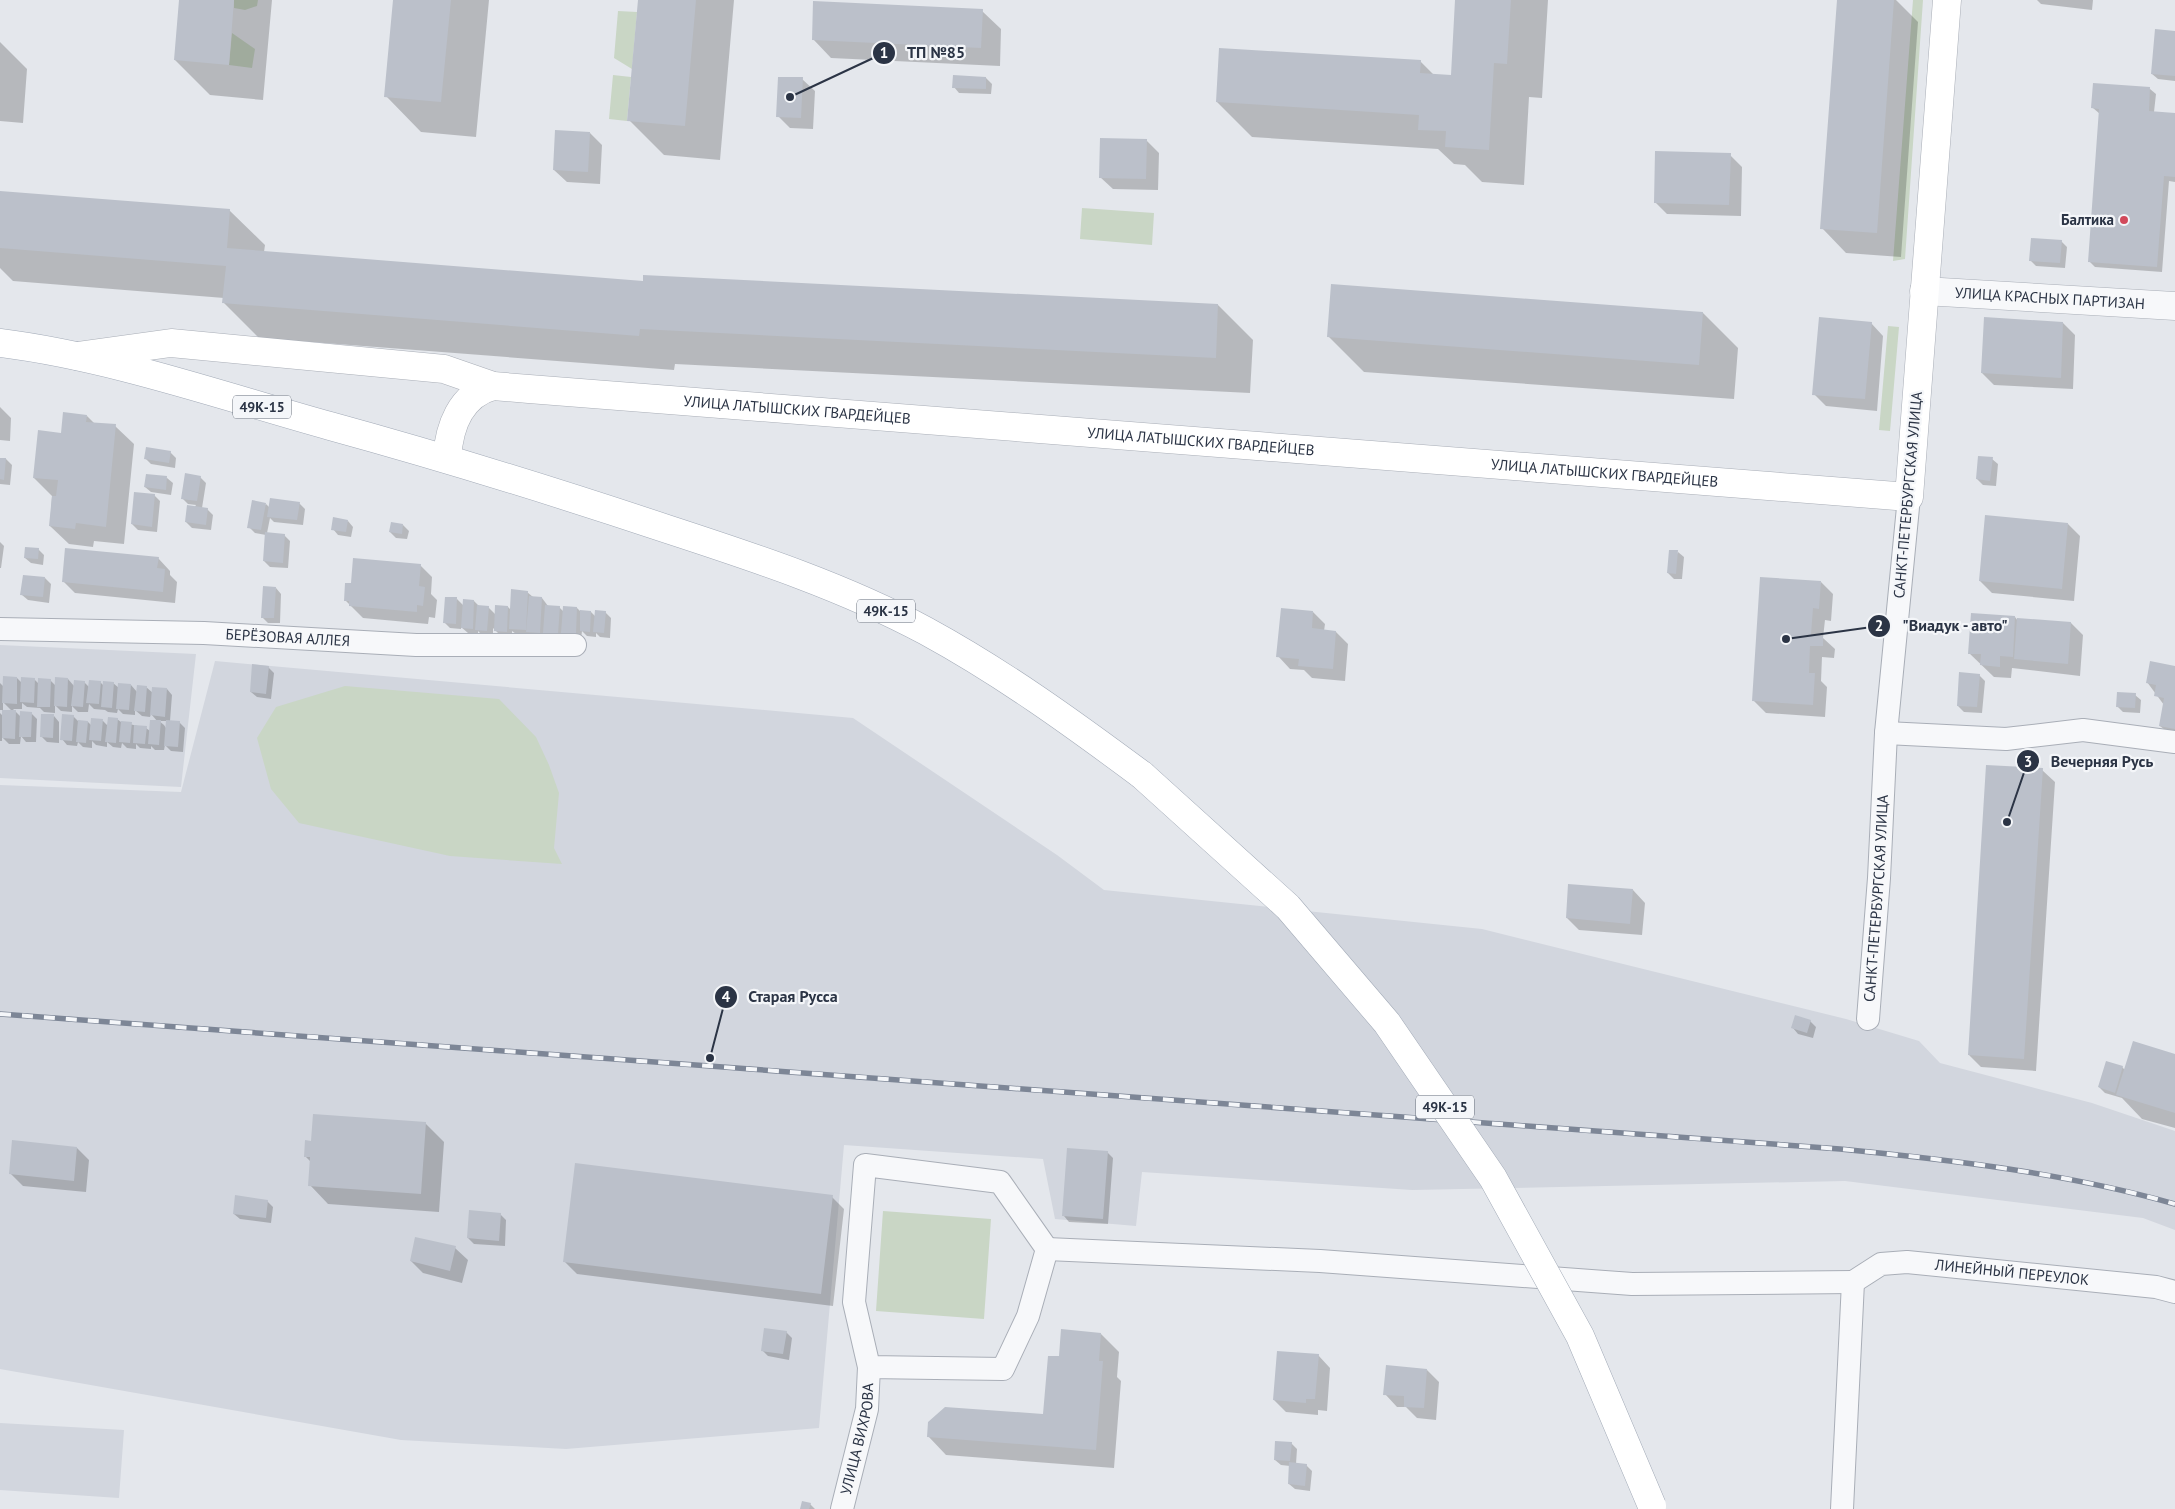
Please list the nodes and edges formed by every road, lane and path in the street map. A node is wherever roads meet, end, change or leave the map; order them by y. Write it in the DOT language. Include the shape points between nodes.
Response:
graph roads {
  1 [pos="1947,0"];
  2 [pos="1924,291"];
  3 [pos="2175,306"];
  4 [pos="0,343"];
  5 [pos="77,356"];
  6 [pos="493,386"];
  7 [pos="447,458"];
  8 [pos="1909,497"];
  9 [pos="0,630"];
  10 [pos="574,645"];
  11 [pos="1886,733"];
  12 [pos="2175,742"];
  13 [pos="1868,1020"];
  14 [pos="1047,1249"];
  15 [pos="1853,1282"];
  16 [pos="2175,1292"];
  17 [pos="869,1368"];
  18 [pos="1653,1507"];
  19 [pos="842,1509"];
  20 [pos="1842,1509"];
  1 -- 2 [label="main road, САНКТ-ПЕТЕРБУРГСКАЯ УЛИЦА"];
  2 -- 3 [label="street, УЛИЦА КРАСНЫХ ПАРТИЗАН"];
  2 -- 8 [label="main road, САНКТ-ПЕТЕРБУРГСКАЯ УЛИЦА"];
  4 -- 5 [label="main road, 49К-15"];
  5 -- 6 [label="main road, УЛИЦА ЛАТЫШСКИХ ГВАРДЕЙЦЕВ" via="171,343 444,369"];
  5 -- 7 [label="main road, 49К-15"];
  6 -- 7 [label="main road" via="473,395 455,419"];
  6 -- 8 [label="main road, УЛИЦА ЛАТЫШСКИХ ГВАРДЕЙЦЕВ"];
  7 -- 18 [label="main road, 49К-15, bridge" via="775,565 846,592 987,665 1048,705 1142,775 1288,907 1387,1023 1493,1178 1567,1311"];
  8 -- 11 [label="street, САНКТ-ПЕТЕРБУРГСКАЯ УЛИЦА"];
  9 -- 10 [label="street, БЕРЁЗОВАЯ АЛЛЕЯ" via="204,633 416,645"];
  11 -- 12 [label="street" via="2006,739 2083,730"];
  11 -- 13 [label="street, САНКТ-ПЕТЕРБУРГСКАЯ УЛИЦА"];
  14 -- 15 [label="street" via="1320,1260 1632,1284"];
  14 -- 17 [label="street" via="1028,1316 1003,1369"];
  14 -- 17 [label="street, УЛИЦА ВИХРОВА" via="1000,1182 865,1165 854,1302"];
  15 -- 16 [label="street, ЛИНЕЙНЫЙ ПЕРЕУЛОК" via="1881,1264 1907,1262 2156,1287"];
  15 -- 20 [label="street"];
  17 -- 19 [label="street, УЛИЦА ВИХРОВА" via="867,1409"];
}
